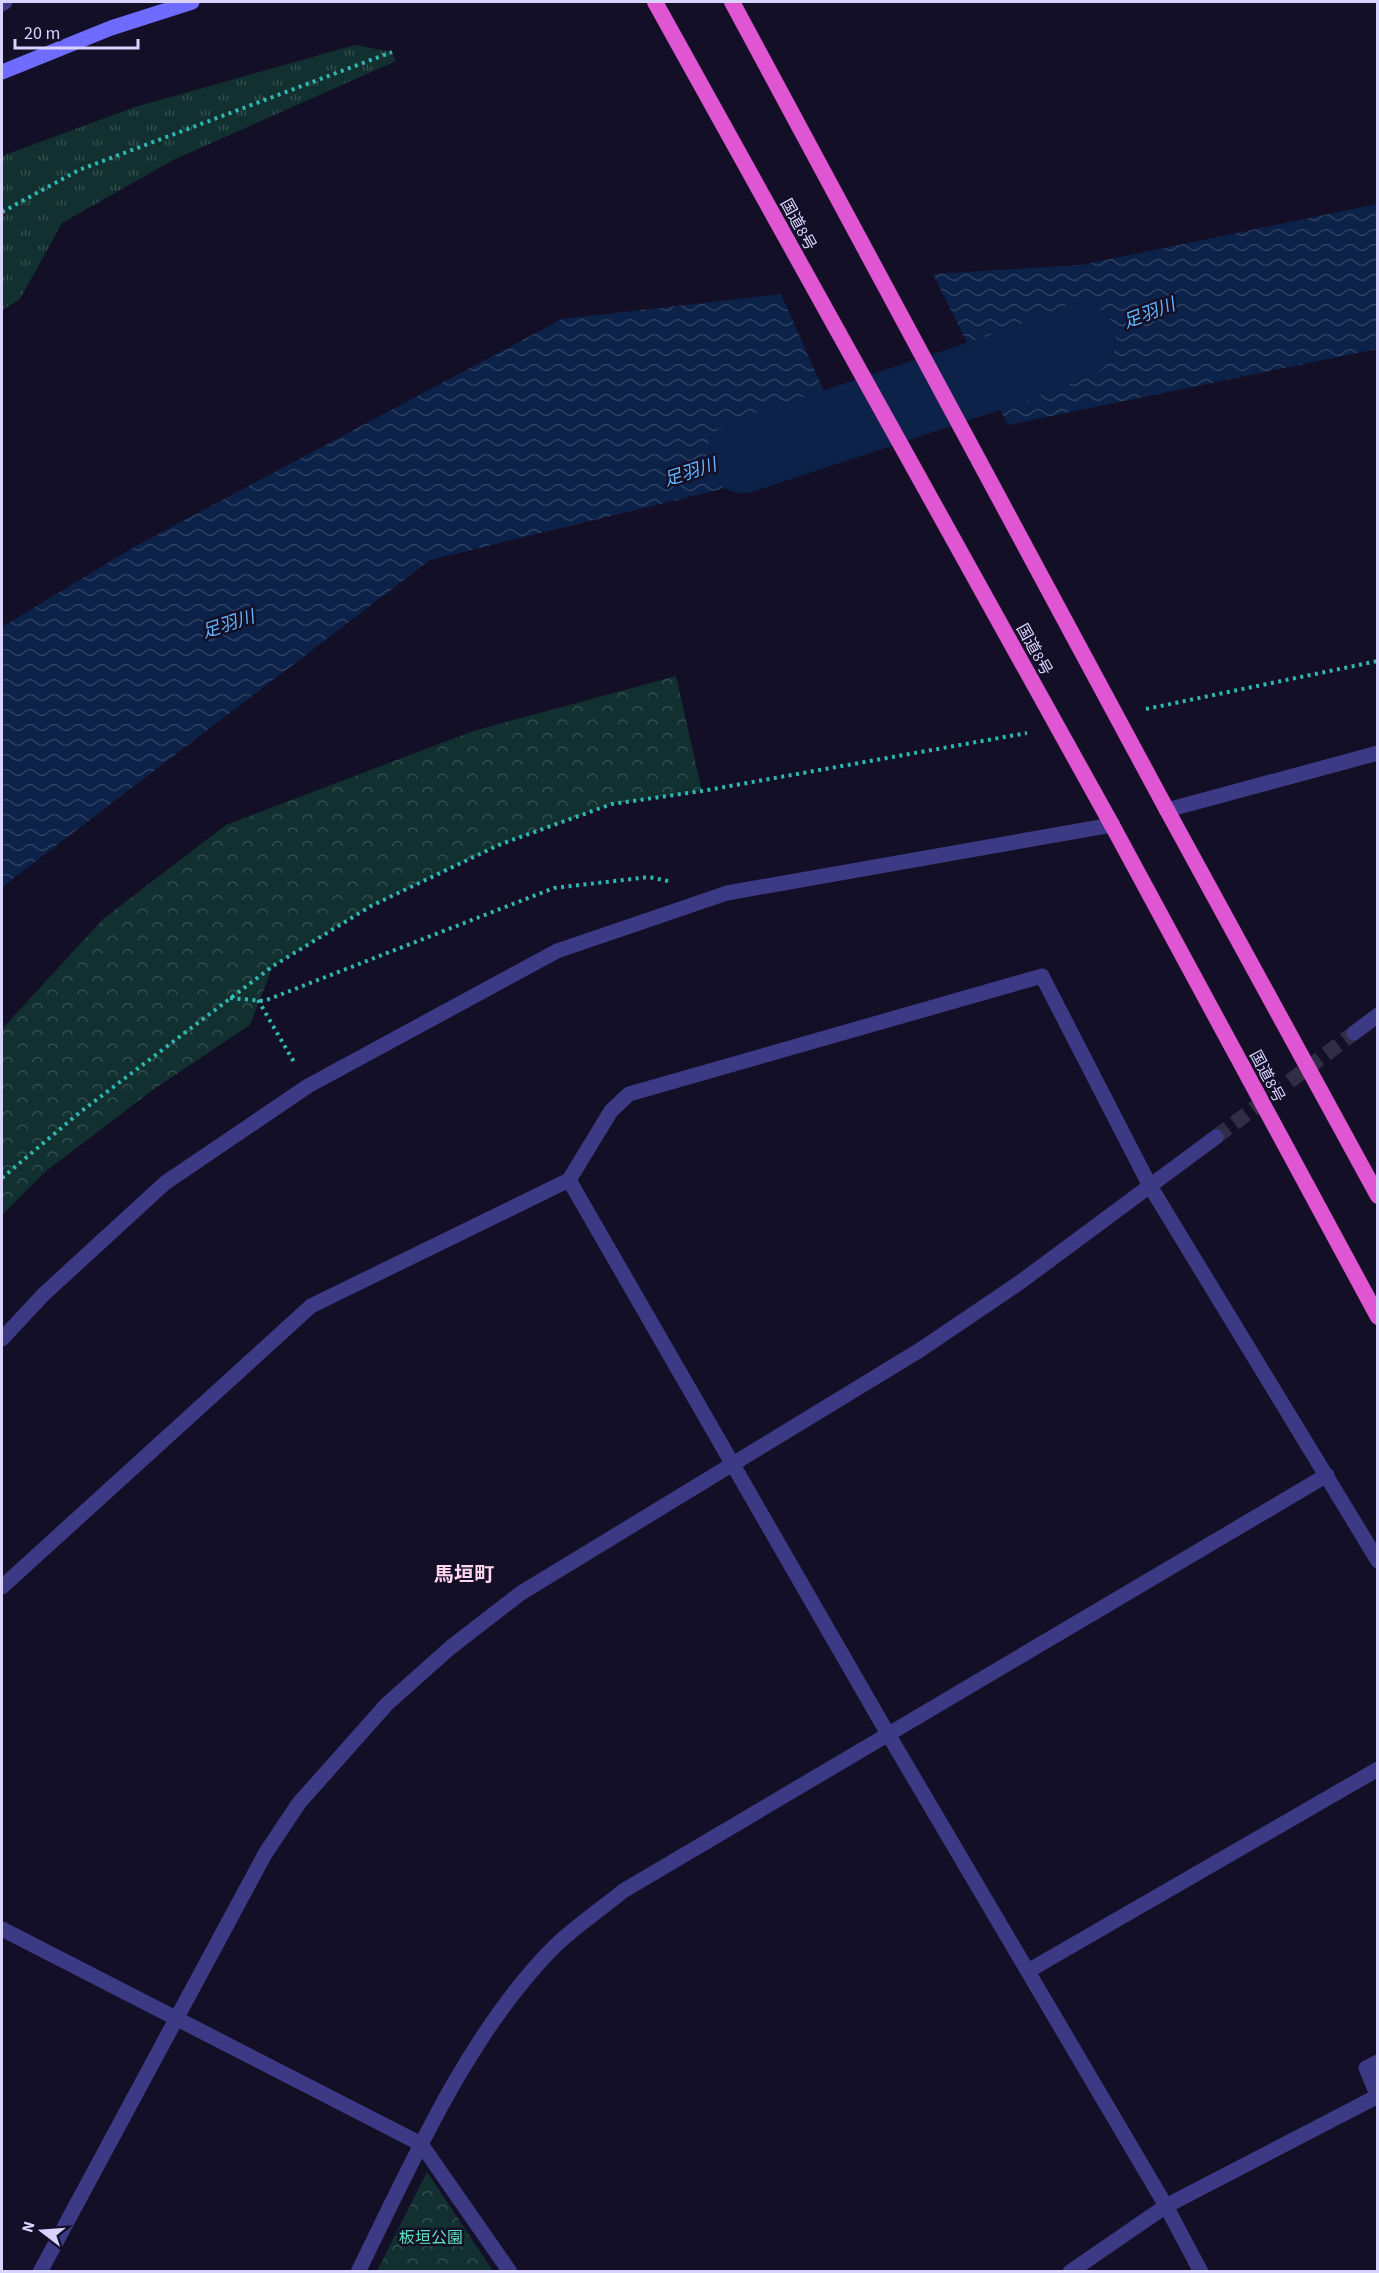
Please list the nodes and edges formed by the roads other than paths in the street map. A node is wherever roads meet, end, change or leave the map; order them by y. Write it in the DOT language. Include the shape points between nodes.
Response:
graph roads {
  1 [pos="192,2"];
  2 [pos="655,2"];
  3 [pos="732,2"];
  4 [pos="2,72"];
  5 [pos="1377,753"];
  6 [pos="1167,810"];
  7 [pos="1112,825"];
  8 [pos="1377,1016"];
  9 [pos="1354,1033"];
  10 [pos="1216,1137"];
  11 [pos="569,1180"];
  12 [pos="1150,1186"];
  13 [pos="1377,1196"];
  14 [pos="1377,1317"];
  15 [pos="2,1339"];
  16 [pos="732,1466"];
  17 [pos="1327,1475"];
  18 [pos="1377,1561"];
  19 [pos="2,1587"];
  20 [pos="888,1734"];
  21 [pos="1377,1769"];
  22 [pos="2,1929"];
  23 [pos="1028,1971"];
  24 [pos="176,2020"];
  25 [pos="1377,2062"];
  26 [pos="1377,2096"];
  27 [pos="421,2144"];
  28 [pos="1166,2206"];
  29 [pos="40,2271"];
  30 [pos="358,2271"];
  31 [pos="510,2271"];
  32 [pos="1070,2271"];
  33 [pos="1201,2271"];
  1 -- 4 [label="main road" via="111,28"];
  2 -- 7 [label="highway, 国道8号, bridge"];
  3 -- 6 [label="highway, bridge"];
  5 -- 6 [label="street"];
  6 -- 13 [label="highway"];
  7 -- 14 [label="highway, 国道8号"];
  7 -- 15 [label="street" via="728,893 557,951 308,1086 165,1184 44,1294"];
  8 -- 9 [label="street"];
  10 -- 12 [label="street"];
  11 -- 12 [label="street" via="611,1111 628,1094 1042,976"];
  11 -- 16 [label="street"];
  11 -- 19 [label="street" via="311,1306"];
  12 -- 16 [label="street" via="930,1344"];
  12 -- 17 [label="street"];
  16 -- 20 [label="street"];
  16 -- 24 [label="street" via="521,1593 451,1647 387,1704 299,1803 265,1854"];
  17 -- 18 [label="street"];
  17 -- 20 [label="street"];
  20 -- 23 [label="street"];
  20 -- 27 [label="street" via="623,1891 550,1951 491,2023"];
  21 -- 23 [label="street"];
  22 -- 24 [label="street"];
  23 -- 28 [label="street"];
  24 -- 27 [label="street"];
  24 -- 29 [label="street"];
  25 -- 26 [label="street" via="1366,2068"];
  26 -- 28 [label="street"];
  27 -- 30 [label="street"];
  27 -- 31 [label="street"];
  28 -- 32 [label="street"];
  28 -- 33 [label="street"];
}
